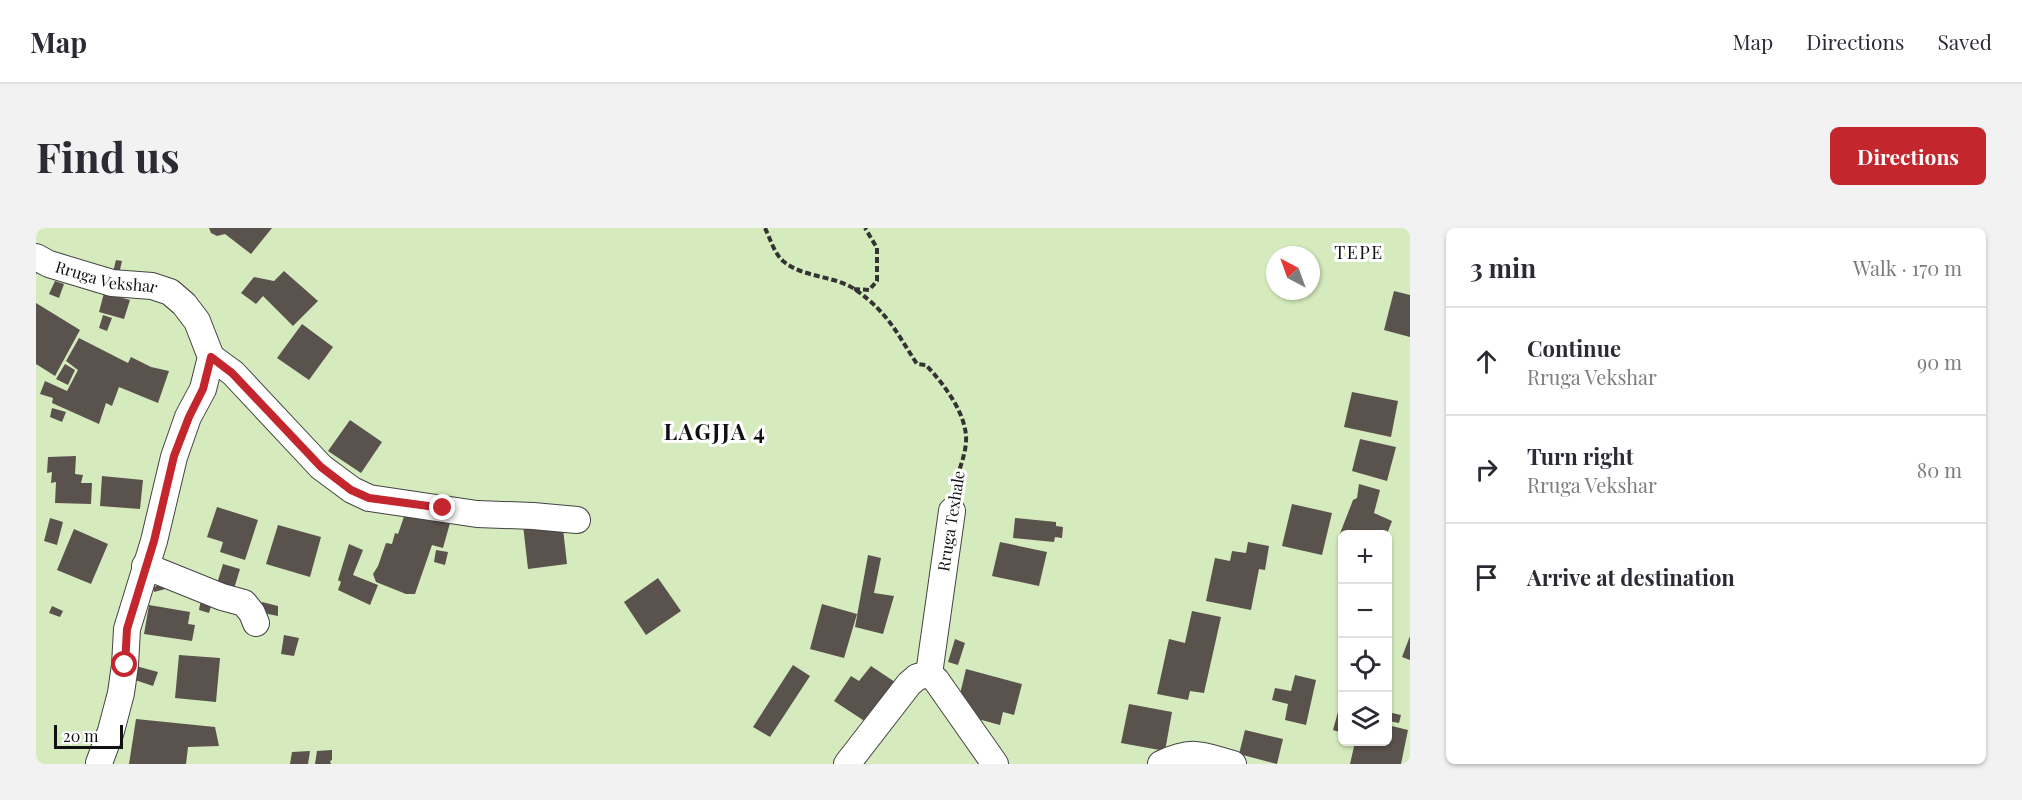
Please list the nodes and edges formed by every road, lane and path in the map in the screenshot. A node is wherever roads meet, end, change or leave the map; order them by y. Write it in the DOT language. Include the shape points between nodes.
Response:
graph roads {
  1 [pos="765,228"];
  2 [pos="865,228"];
  3 [pos="36,257"];
  4 [pos="853,289"];
  5 [pos="211,357"];
  6 [pos="952,511"];
  7 [pos="576,520"];
  8 [pos="145,566"];
  9 [pos="256,623"];
  10 [pos="929,674"];
  11 [pos="99,763"];
  12 [pos="847,764"];
  13 [pos="994,764"];
  14 [pos="1161,764"];
  15 [pos="1233,764"];
  1 -- 4 [label="path, Rruga Texhale" via="783,261"];
  2 -- 4 [label="path" via="877,248 877,281 869,290"];
  3 -- 5 [label="street, Rruga Vekshar" via="112,283 152,286 170,292 197,321"];
  4 -- 6 [label="path, Rruga Texhale" via="891,321 917,364 926,365 935,375 964,422 966,440"];
  5 -- 7 [label="street" via="232,373 321,467 351,490 369,498 477,514"];
  5 -- 8 [label="street" via="203,389 174,456"];
  6 -- 10 [label="street, Rruga Texhale"];
  8 -- 9 [label="street" via="244,603"];
  8 -- 11 [label="street" via="127,629 121,693"];
  10 -- 12 [label="street" via="909,684"];
  10 -- 13 [label="street"];
  14 -- 15 [label="street" via="1190,753"];
}
